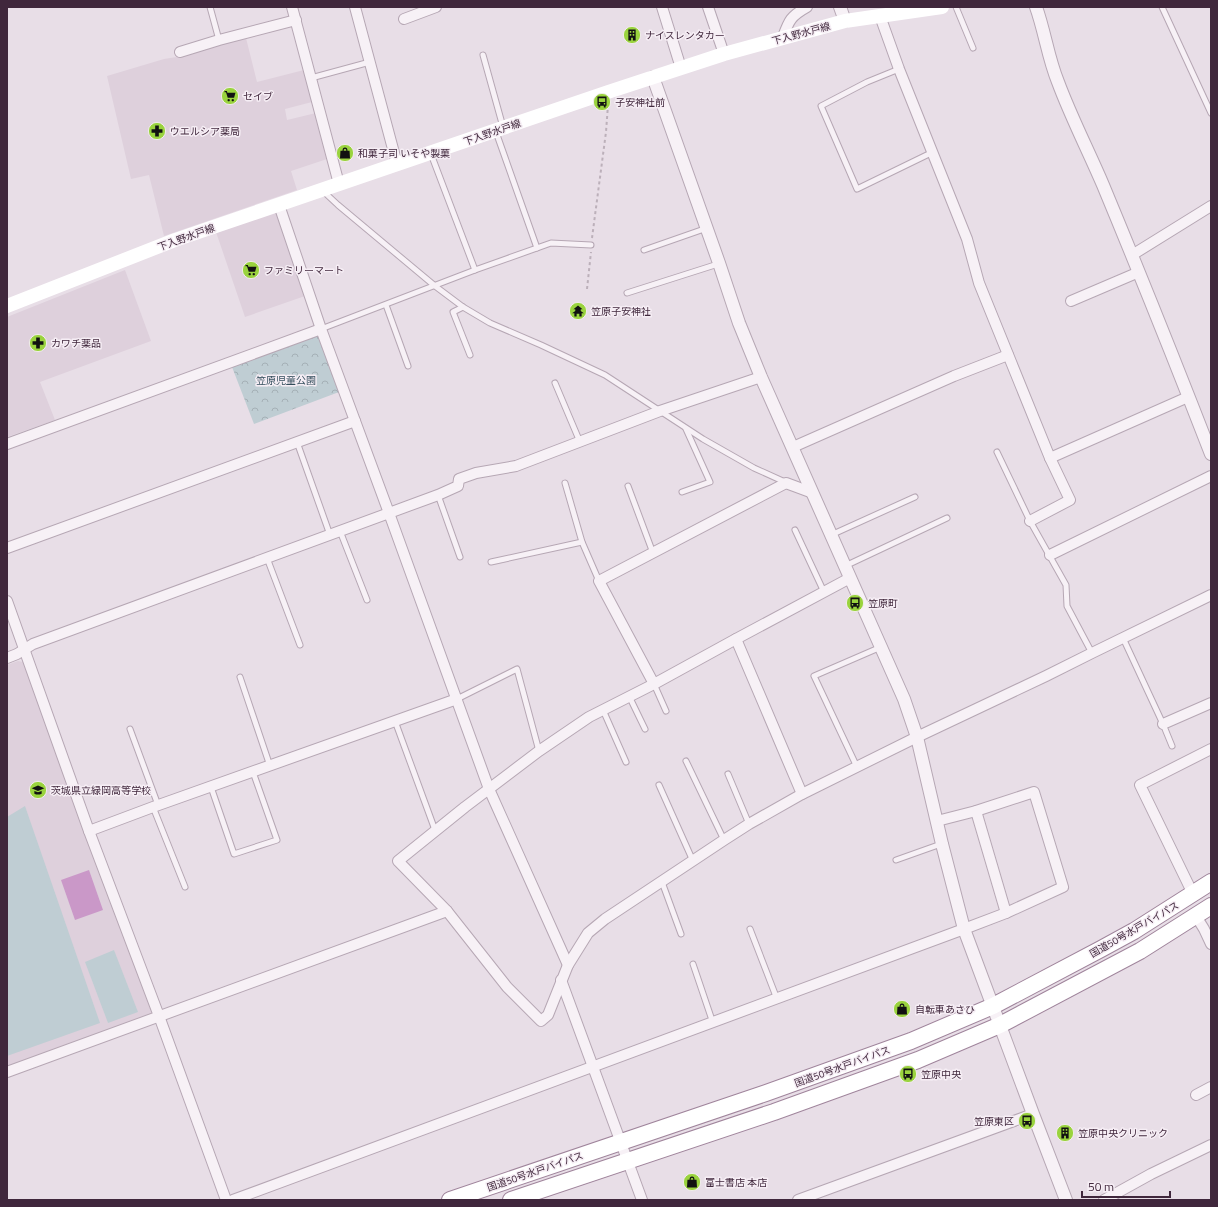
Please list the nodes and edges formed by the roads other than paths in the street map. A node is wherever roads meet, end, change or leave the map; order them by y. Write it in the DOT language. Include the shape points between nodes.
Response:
graph roads {
  1 [pos="210,7"];
  2 [pos="292,7"];
  3 [pos="355,7"];
  4 [pos="436,7"];
  5 [pos="662,7"];
  6 [pos="708,7"];
  7 [pos="807,7"];
  8 [pos="840,7"];
  9 [pos="942,7"];
  10 [pos="956,7"];
  11 [pos="1036,7"];
  12 [pos="1162,7"];
  13 [pos="880,16"];
  14 [pos="404,18"];
  15 [pos="296,20"];
  16 [pos="845,21"];
  17 [pos="783,37"];
  18 [pos="219,40"];
  19 [pos="973,48"];
  20 [pos="180,52"];
  21 [pos="724,54"];
  22 [pos="483,55"];
  23 [pos="370,62"];
  24 [pos="681,68"];
  25 [pos="899,68"];
  26 [pos="653,77"];
  27 [pos="311,78"];
  28 [pos="1211,113"];
  29 [pos="499,129"];
  30 [pos="933,152"];
  31 [pos="430,153"];
  32 [pos="397,164"];
  33 [pos="339,184"];
  34 [pos="322,190"];
  35 [pos="279,205"];
  36 [pos="1211,206"];
  37 [pos="707,228"];
  38 [pos="591,245"];
  39 [pos="536,248"];
  40 [pos="644,250"];
  41 [pos="1132,255"];
  42 [pos="719,263"];
  43 [pos="475,270"];
  44 [pos="1139,272"];
  45 [pos="435,286"];
  46 [pos="627,293"];
  47 [pos="1071,301"];
  48 [pos="386,305"];
  49 [pos="7,306"];
  50 [pos="464,307"];
  51 [pos="320,329"];
  52 [pos="470,355"];
  53 [pos="1008,355"];
  54 [pos="408,366"];
  55 [pos="761,376"];
  56 [pos="555,383"];
  57 [pos="1188,396"];
  58 [pos="660,411"];
  59 [pos="355,421"];
  60 [pos="686,428"];
  61 [pos="297,442"];
  62 [pos="580,442"];
  63 [pos="7,444"];
  64 [pos="793,447"];
  65 [pos="996,452"];
  66 [pos="1211,452"];
  67 [pos="1050,458"];
  68 [pos="1211,476"];
  69 [pos="565,483"];
  70 [pos="786,483"];
  71 [pos="628,486"];
  72 [pos="682,492"];
  73 [pos="813,493"];
  74 [pos="438,495"];
  75 [pos="915,496"];
  76 [pos="389,513"];
  77 [pos="947,518"];
  78 [pos="1030,521"];
  79 [pos="795,530"];
  80 [pos="335,533"];
  81 [pos="832,535"];
  82 [pos="582,542"];
  83 [pos="7,548"];
  84 [pos="653,553"];
  85 [pos="1050,555"];
  86 [pos="460,557"];
  87 [pos="267,558"];
  88 [pos="491,562"];
  89 [pos="845,566"];
  90 [pos="850,578"];
  91 [pos="599,581"];
  92 [pos="824,592"];
  93 [pos="1211,595"];
  94 [pos="367,600"];
  95 [pos="7,601"];
  96 [pos="736,638"];
  97 [pos="1123,638"];
  98 [pos="300,645"];
  99 [pos="882,646"];
  100 [pos="24,649"];
  101 [pos="1092,653"];
  102 [pos="7,658"];
  103 [pos="240,677"];
  104 [pos="654,684"];
  105 [pos="629,696"];
  106 [pos="457,699"];
  107 [pos="1211,703"];
  108 [pos="603,710"];
  109 [pos="666,711"];
  110 [pos="395,721"];
  111 [pos="1163,724"];
  112 [pos="645,728"];
  113 [pos="130,729"];
  114 [pos="917,737"];
  115 [pos="1172,746"];
  116 [pos="1211,749"];
  117 [pos="539,751"];
  118 [pos="686,761"];
  119 [pos="626,762"];
  120 [pos="270,766"];
  121 [pos="857,767"];
  122 [pos="253,772"];
  123 [pos="728,774"];
  124 [pos="659,785"];
  125 [pos="211,787"];
  126 [pos="489,789"];
  127 [pos="802,794"];
  128 [pos="156,806"];
  129 [pos="976,811"];
  130 [pos="937,821"];
  131 [pos="750,824"];
  132 [pos="435,830"];
  133 [pos="89,831"];
  134 [pos="724,840"];
  135 [pos="942,844"];
  136 [pos="896,860"];
  137 [pos="693,861"];
  138 [pos="662,882"];
  139 [pos="1211,882"];
  140 [pos="184,887"];
  141 [pos="1193,894"];
  142 [pos="1211,906"];
  143 [pos="447,912"];
  144 [pos="1006,913"];
  145 [pos="1196,916"];
  146 [pos="750,929"];
  147 [pos="964,929"];
  148 [pos="681,934"];
  149 [pos="1211,944"];
  150 [pos="693,964"];
  151 [pos="568,965"];
  152 [pos="561,980"];
  153 [pos="777,999"];
  154 [pos="993,1006"];
  155 [pos="159,1016"];
  156 [pos="713,1023"];
  157 [pos="1000,1025"];
  158 [pos="592,1067"];
  159 [pos="7,1072"];
  160 [pos="1211,1088"];
  161 [pos="1196,1095"];
  162 [pos="1033,1114"];
  163 [pos="621,1143"];
  164 [pos="1211,1145"];
  165 [pos="628,1160"];
  166 [pos="226,1200"];
  167 [pos="233,1200"];
  168 [pos="450,1200"];
  169 [pos="511,1200"];
  170 [pos="642,1200"];
  171 [pos="798,1200"];
  172 [pos="1066,1200"];
  173 [pos="1104,1200"];
  1 -- 18 [label="lane"];
  2 -- 15 [label="street"];
  3 -- 23 [label="street"];
  4 -- 14 [label="street"];
  5 -- 24 [label="street"];
  6 -- 21 [label="street"];
  7 -- 17 [label="street" via="794,14"];
  8 -- 16 [label="street"];
  9 -- 13 [label="main road, 下入野水戸線"];
  10 -- 19 [label="lane"];
  11 -- 41 [label="street" via="1058,82"];
  12 -- 28 [label="lane"];
  13 -- 16 [label="main road, 下入野水戸線"];
  13 -- 25 [label="street"];
  15 -- 18 [label="street"];
  15 -- 27 [label="street"];
  16 -- 17 [label="main road, 下入野水戸線"];
  17 -- 21 [label="main road, 下入野水戸線"];
  18 -- 20 [label="street"];
  21 -- 24 [label="main road, 下入野水戸線"];
  22 -- 29 [label="lane"];
  23 -- 27 [label="lane"];
  23 -- 32 [label="street"];
  24 -- 26 [label="main road, 下入野水戸線"];
  25 -- 30 [label="street"];
  25 -- 30 [label="lane" via="821,106 857,189"];
  26 -- 29 [label="main road, 下入野水戸線"];
  26 -- 37 [label="street"];
  27 -- 33 [label="street"];
  29 -- 31 [label="main road, 下入野水戸線"];
  29 -- 39 [label="lane"];
  30 -- 53 [label="street" via="968,239 979,282"];
  31 -- 32 [label="main road, 下入野水戸線"];
  31 -- 43 [label="lane"];
  32 -- 33 [label="main road, 下入野水戸線"];
  33 -- 34 [label="main road, 下入野水戸線"];
  34 -- 35 [label="main road, 下入野水戸線"];
  34 -- 45 [label="lane"];
  35 -- 49 [label="main road, 下入野水戸線" via="175,240"];
  35 -- 51 [label="street"];
  36 -- 41 [label="street"];
  37 -- 40 [label="lane"];
  37 -- 42 [label="street"];
  38 -- 39 [label="lane" via="550,243"];
  39 -- 43 [label="lane"];
  41 -- 44 [label="street"];
  42 -- 46 [label="lane"];
  42 -- 55 [label="street" via="739,323"];
  43 -- 45 [label="lane"];
  44 -- 47 [label="street"];
  44 -- 57 [label="street"];
  45 -- 48 [label="lane"];
  45 -- 50 [label="lane"];
  48 -- 51 [label="lane"];
  48 -- 54 [label="lane"];
  50 -- 52 [label="lane" via="453,312"];
  50 -- 58 [label="lane" via="490,324 605,375"];
  51 -- 59 [label="street"];
  51 -- 63 [label="street"];
  53 -- 64 [label="street"];
  53 -- 67 [label="street"];
  55 -- 58 [label="street"];
  55 -- 64 [label="street"];
  56 -- 62 [label="lane"];
  57 -- 66 [label="street"];
  57 -- 67 [label="street"];
  58 -- 60 [label="lane"];
  58 -- 62 [label="street"];
  59 -- 61 [label="street"];
  59 -- 76 [label="street"];
  60 -- 70 [label="lane"];
  60 -- 72 [label="lane" via="710,482"];
  61 -- 80 [label="lane"];
  61 -- 83 [label="street"];
  62 -- 74 [label="street" via="516,466 476,473 459,479 458,486"];
  64 -- 73 [label="street"];
  65 -- 78 [label="lane"];
  67 -- 78 [label="street" via="1070,500"];
  68 -- 85 [label="street"];
  69 -- 82 [label="lane"];
  70 -- 73 [label="street"];
  70 -- 84 [label="street"];
  71 -- 84 [label="lane"];
  73 -- 81 [label="street"];
  74 -- 76 [label="street"];
  74 -- 86 [label="lane"];
  75 -- 81 [label="lane"];
  76 -- 80 [label="street"];
  76 -- 106 [label="street"];
  77 -- 89 [label="lane"];
  78 -- 85 [label="lane"];
  79 -- 92 [label="lane"];
  80 -- 87 [label="street"];
  80 -- 94 [label="lane"];
  81 -- 89 [label="street"];
  82 -- 88 [label="lane"];
  82 -- 91 [label="lane"];
  84 -- 91 [label="street"];
  85 -- 101 [label="lane" via="1066,585 1067,606"];
  87 -- 98 [label="lane"];
  87 -- 100 [label="street"];
  89 -- 90 [label="street"];
  90 -- 92 [label="street"];
  90 -- 99 [label="street"];
  91 -- 104 [label="street"];
  92 -- 96 [label="street"];
  93 -- 97 [label="street"];
  95 -- 100 [label="street"];
  96 -- 104 [label="street"];
  96 -- 127 [label="street"];
  97 -- 101 [label="street"];
  97 -- 111 [label="lane"];
  99 -- 114 [label="street"];
  99 -- 121 [label="lane" via="814,676"];
  100 -- 102 [label="street"];
  100 -- 133 [label="street"];
  101 -- 114 [label="street"];
  103 -- 120 [label="lane"];
  104 -- 105 [label="street"];
  104 -- 109 [label="lane"];
  105 -- 108 [label="street"];
  105 -- 112 [label="lane"];
  106 -- 110 [label="street"];
  106 -- 117 [label="lane" via="517,669"];
  106 -- 126 [label="street"];
  107 -- 111 [label="street"];
  108 -- 117 [label="street"];
  108 -- 119 [label="lane"];
  110 -- 120 [label="street"];
  110 -- 132 [label="lane"];
  111 -- 115 [label="lane"];
  113 -- 128 [label="lane"];
  114 -- 121 [label="street"];
  114 -- 130 [label="street"];
  116 -- 141 [label="street" via="1140,785"];
  117 -- 126 [label="street"];
  118 -- 134 [label="lane"];
  120 -- 122 [label="street"];
  121 -- 127 [label="street"];
  122 -- 125 [label="street"];
  122 -- 125 [label="lane" via="277,840 234,854"];
  123 -- 131 [label="lane"];
  124 -- 137 [label="lane"];
  125 -- 128 [label="street"];
  126 -- 132 [label="street"];
  126 -- 151 [label="street"];
  127 -- 131 [label="street"];
  128 -- 133 [label="street"];
  128 -- 140 [label="lane"];
  129 -- 130 [label="street"];
  129 -- 144 [label="street"];
  129 -- 144 [label="street" via="1034,792 1063,887"];
  130 -- 135 [label="street"];
  131 -- 134 [label="street"];
  132 -- 143 [label="street" via="398,861"];
  133 -- 155 [label="street"];
  134 -- 137 [label="street"];
  135 -- 136 [label="lane"];
  135 -- 147 [label="street"];
  137 -- 138 [label="street"];
  138 -- 148 [label="lane"];
  138 -- 151 [label="street" via="588,933"];
  139 -- 141 [label="highway, 国道50号水戸バイパス"];
  141 -- 154 [label="highway, 国道50号水戸バイパス" via="1101,949"];
  142 -- 145 [label="highway, 国道50号水戸バイパス"];
  143 -- 152 [label="street" via="507,987 540,1021 548,1015"];
  143 -- 155 [label="street"];
  144 -- 147 [label="street"];
  145 -- 149 [label="street"];
  145 -- 157 [label="highway, 国道50号水戸バイパス" via="1140,951"];
  146 -- 153 [label="lane"];
  147 -- 153 [label="street"];
  147 -- 154 [label="street"];
  150 -- 156 [label="lane"];
  151 -- 152 [label="street"];
  152 -- 158 [label="street"];
  153 -- 156 [label="street"];
  154 -- 157 [label="street"];
  154 -- 163 [label="highway, 国道50号水戸バイパス" via="861,1060"];
  155 -- 159 [label="street"];
  155 -- 166 [label="street"];
  156 -- 158 [label="street"];
  157 -- 162 [label="street"];
  157 -- 165 [label="highway, 国道50号水戸バイパス" via="918,1060 774,1112"];
  158 -- 163 [label="street"];
  158 -- 167 [label="street"];
  160 -- 161 [label="street"];
  162 -- 171 [label="street"];
  162 -- 172 [label="street"];
  163 -- 165 [label="street"];
  163 -- 168 [label="highway, 国道50号水戸バイパス"];
  164 -- 173 [label="street"];
  165 -- 169 [label="highway, 国道50号水戸バイパス"];
  165 -- 170 [label="street"];
}
